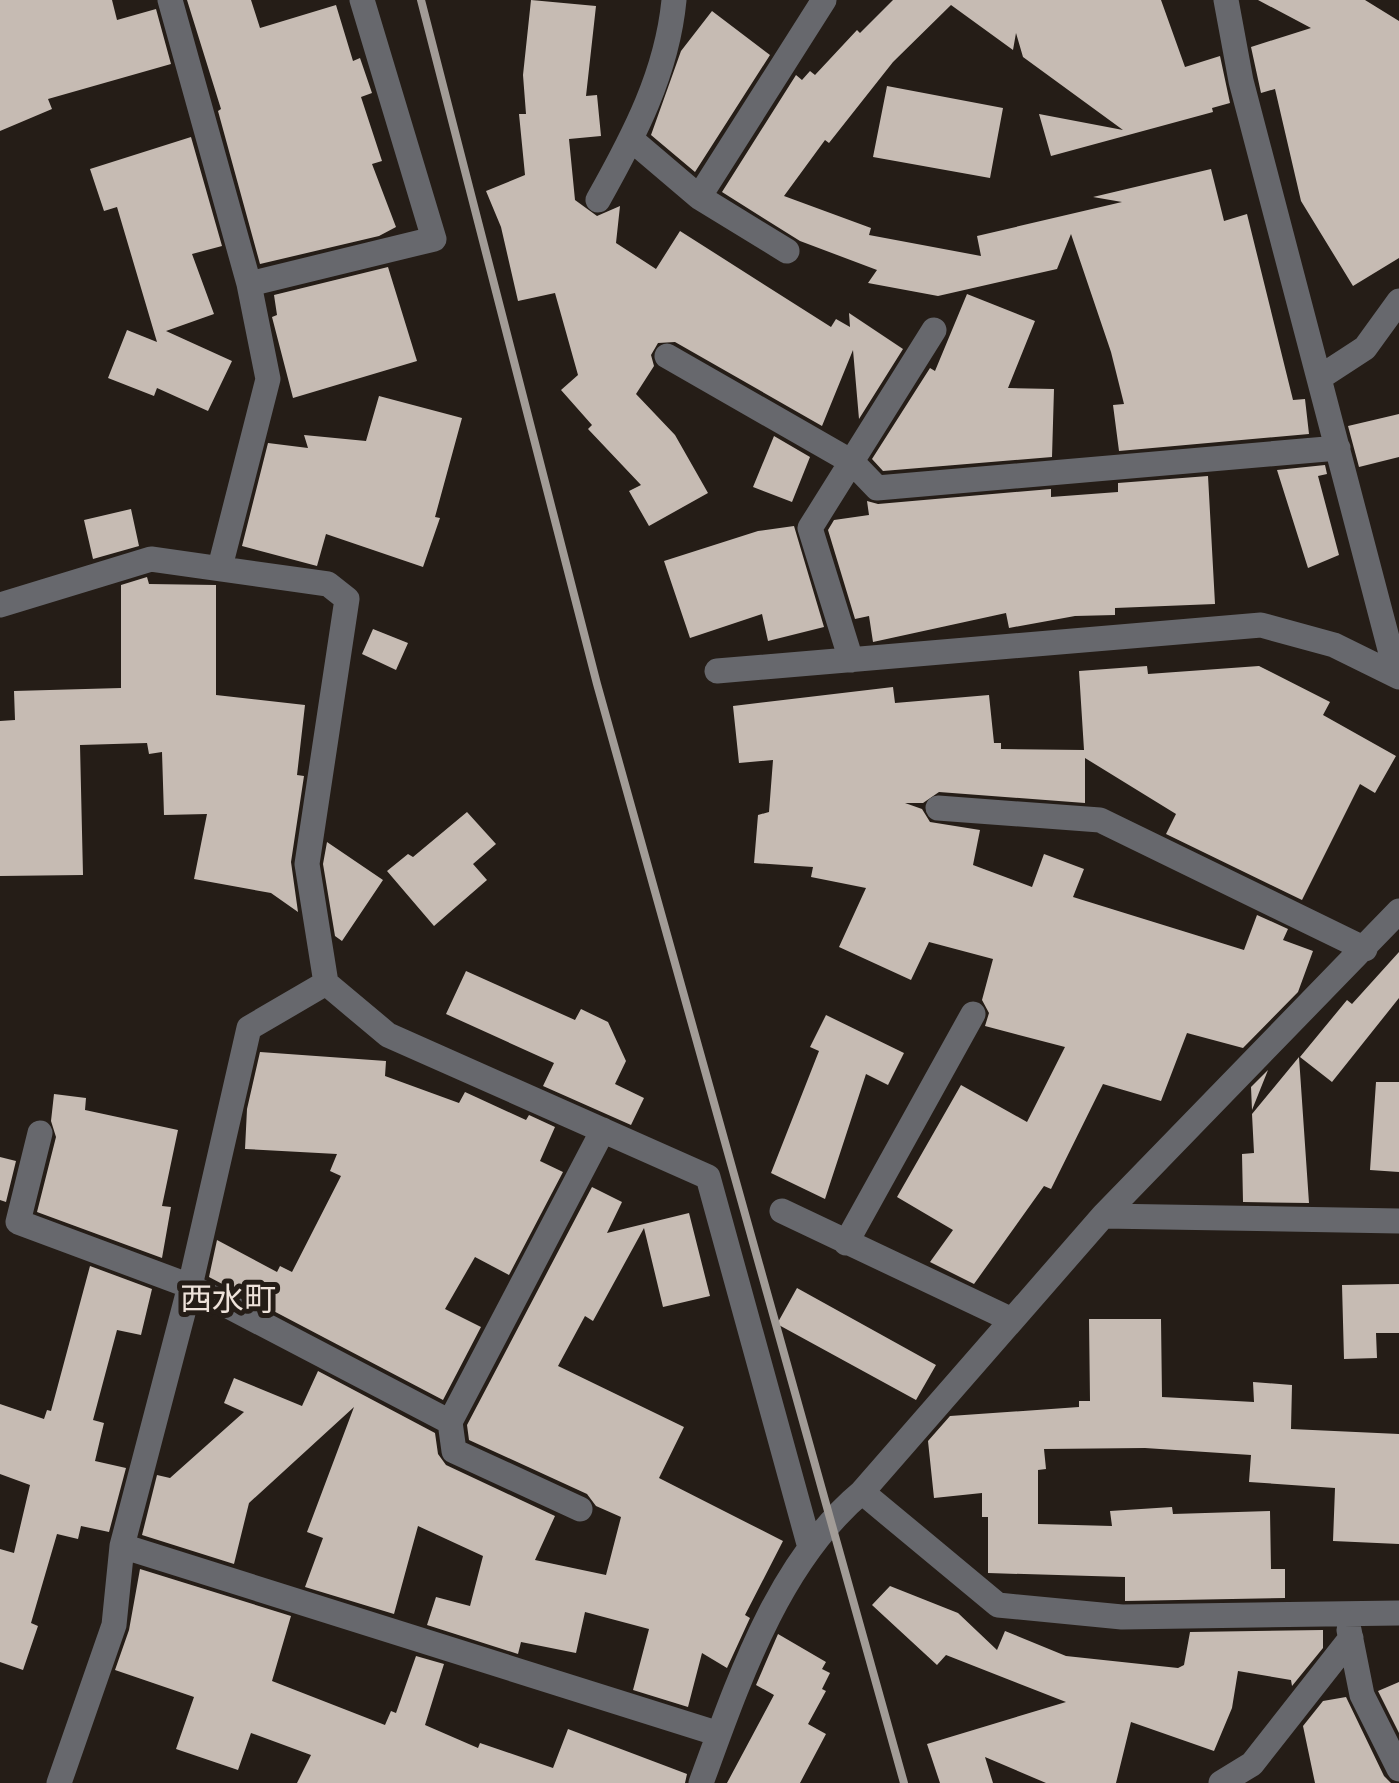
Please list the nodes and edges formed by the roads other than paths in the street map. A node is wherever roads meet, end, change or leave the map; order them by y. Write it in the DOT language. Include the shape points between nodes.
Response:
graph roads {
  1 [pos="170,0"];
  2 [pos="362,0"];
  3 [pos="674,0"];
  4 [pos="824,0"];
  5 [pos="1226,0"];
  6 [pos="632,140"];
  7 [pos="698,196"];
  8 [pos="598,200"];
  9 [pos="787,251"];
  10 [pos="249,284"];
  11 [pos="1399,302"];
  12 [pos="934,330"];
  13 [pos="667,356"];
  14 [pos="1319,378"];
  15 [pos="1338,448"];
  16 [pos="852,462"];
  17 [pos="220,566"];
  18 [pos="0,605"];
  19 [pos="850,660"];
  20 [pos="717,671"];
  21 [pos="1398,677"];
  22 [pos="938,808"];
  23 [pos="1399,911"];
  24 [pos="1365,949"];
  25 [pos="326,984"];
  26 [pos="973,1014"];
  27 [pos="603,1130"];
  28 [pos="40,1134"];
  29 [pos="782,1211"];
  30 [pos="1103,1216"];
  31 [pos="1399,1222"];
  32 [pos="846,1242"];
  33 [pos="190,1286"];
  34 [pos="1012,1320"];
  35 [pos="450,1422"];
  36 [pos="862,1492"];
  37 [pos="580,1509"];
  38 [pos="810,1544"];
  39 [pos="122,1546"];
  40 [pos="1399,1613"];
  41 [pos="1348,1626"];
  42 [pos="719,1734"];
  43 [pos="1399,1768"];
  44 [pos="59,1783"];
  45 [pos="701,1783"];
  46 [pos="1222,1783"];
  1 -- 10 [label="street"];
  2 -- 10 [label="street" via="434,238"];
  3 -- 6 [label="street" via="670,45"];
  4 -- 7 [label="street"];
  5 -- 14 [label="street"];
  6 -- 7 [label="street"];
  6 -- 8 [label="street"];
  7 -- 9 [label="street"];
  10 -- 17 [label="street" via="268,379"];
  11 -- 14 [label="street" via="1365,348"];
  12 -- 16 [label="street"];
  13 -- 16 [label="street"];
  14 -- 15 [label="street"];
  15 -- 16 [label="street" via="876,488"];
  15 -- 21 [label="street"];
  16 -- 19 [label="street" via="810,528"];
  17 -- 18 [label="street" via="151,559"];
  17 -- 25 [label="street" via="328,584 346,599 307,864"];
  19 -- 20 [label="street"];
  19 -- 21 [label="street" via="1261,625 1334,644"];
  22 -- 24 [label="street" via="1100,820"];
  23 -- 24 [label="street"];
  24 -- 30 [label="street"];
  25 -- 27 [label="street" via="388,1035"];
  25 -- 33 [label="street" via="250,1028"];
  26 -- 32 [label="street"];
  27 -- 35 [label="street"];
  27 -- 38 [label="street" via="708,1177"];
  28 -- 33 [label="street" via="18,1222"];
  29 -- 32 [label="street"];
  30 -- 31 [label="street"];
  30 -- 34 [label="street"];
  32 -- 34 [label="street"];
  33 -- 35 [label="street"];
  33 -- 39 [label="street"];
  34 -- 36 [label="street"];
  35 -- 37 [label="street" via="454,1451"];
  36 -- 38 [label="street"];
  36 -- 41 [label="street" via="998,1605 1122,1618"];
  38 -- 42 [label="street"];
  39 -- 42 [label="street"];
  39 -- 44 [label="street" via="114,1625"];
  40 -- 41 [label="street"];
  41 -- 43 [label="street" via="1362,1696"];
  41 -- 46 [label="street" via="1252,1764"];
  42 -- 45 [label="street"];
}
